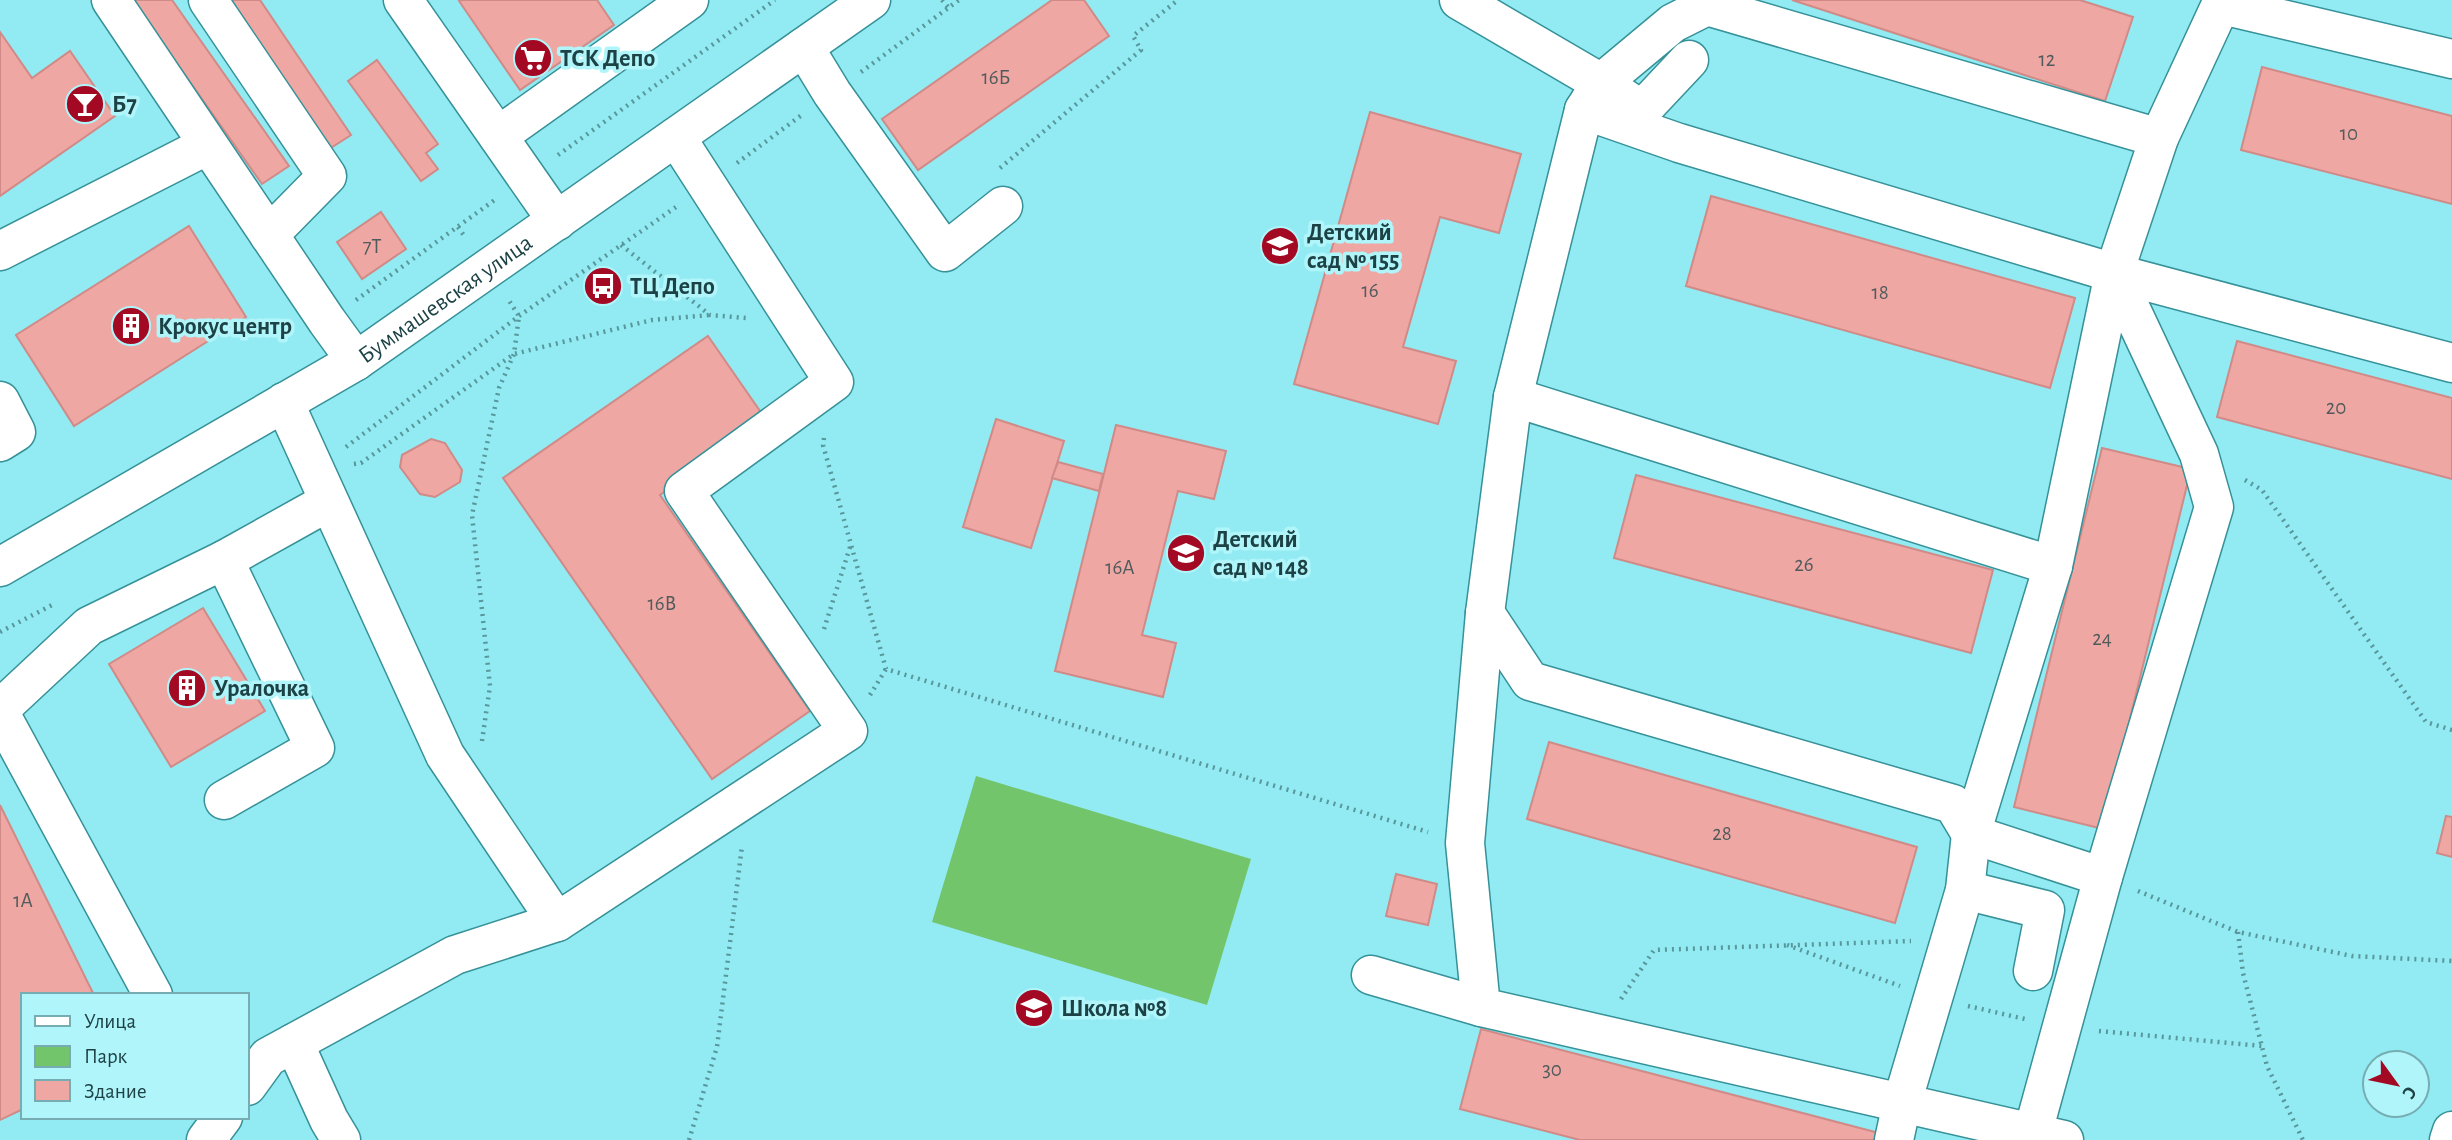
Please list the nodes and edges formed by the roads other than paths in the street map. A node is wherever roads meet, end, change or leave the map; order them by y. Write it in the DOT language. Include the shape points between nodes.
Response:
graph roads {
  1 [pos="111,0"];
  2 [pos="208,0"];
  3 [pos="403,0"];
  4 [pos="689,0"];
  5 [pos="871,0"];
  6 [pos="1459,0"];
  7 [pos="2222,3"];
  8 [pos="804,47"];
  9 [pos="2452,59"];
  10 [pos="1689,60"];
  11 [pos="1592,97"];
  12 [pos="498,136"];
  13 [pos="676,137"];
  14 [pos="2159,138"];
  15 [pos="208,145"];
  16 [pos="1003,206"];
  17 [pos="557,221"];
  18 [pos="269,235"];
  19 [pos="0,251"];
  20 [pos="2114,272"];
  21 [pos="356,361"];
  22 [pos="2452,363"];
  23 [pos="1513,397"];
  24 [pos="0,401"];
  25 [pos="284,402"];
  26 [pos="0,443"];
  27 [pos="322,486"];
  28 [pos="223,560"];
  29 [pos="2053,566"];
  30 [pos="0,567"];
  31 [pos="1485,613"];
  32 [pos="0,711"];
  33 [pos="224,800"];
  34 [pos="1971,834"];
  35 [pos="2103,877"];
  36 [pos="1965,890"];
  37 [pos="557,922"];
  38 [pos="2033,971"];
  39 [pos="1371,975"];
  40 [pos="152,993"];
  41 [pos="1481,1007"];
  42 [pos="294,1043"];
  43 [pos="248,1085"];
  44 [pos="1902,1103"];
  45 [pos="2452,1131"];
  46 [pos="2048,1136"];
  47 [pos="341,1140"];
  48 [pos="1894,1140"];
  49 [pos="2449,1140"];
  1 -- 15 [label="street"];
  2 -- 18 [label="street" via="327,176"];
  3 -- 12 [label="street"];
  4 -- 12 [label="street"];
  5 -- 8 [label="street, Буммашевская улица"];
  6 -- 11 [label="street"];
  7 -- 9 [label="street"];
  7 -- 14 [label="street"];
  8 -- 13 [label="street, Буммашевская улица"];
  8 -- 16 [label="street" via="944,252"];
  10 -- 11 [label="street" via="1642,110"];
  11 -- 14 [label="street" via="1673,23 1707,6"];
  11 -- 20 [label="street" via="1679,143"];
  11 -- 23 [label="street"];
  12 -- 17 [label="street"];
  13 -- 17 [label="street, Буммашевская улица"];
  13 -- 37 [label="street" via="834,382 684,491 848,731"];
  14 -- 20 [label="street"];
  15 -- 18 [label="street"];
  15 -- 19 [label="street"];
  17 -- 21 [label="street, Буммашевская улица"];
  18 -- 21 [label="street"];
  20 -- 22 [label="street"];
  20 -- 29 [label="street"];
  20 -- 35 [label="street" via="2199,454 2214,507"];
  21 -- 25 [label="street, Буммашевская улица"];
  23 -- 29 [label="street"];
  23 -- 31 [label="street"];
  24 -- 26 [label="street" via="16,432"];
  25 -- 27 [label="street"];
  25 -- 30 [label="street, Буммашевская улица"];
  27 -- 28 [label="street"];
  27 -- 37 [label="street" via="445,755"];
  28 -- 32 [label="street" via="89,626"];
  28 -- 33 [label="street" via="316,748"];
  29 -- 34 [label="street"];
  31 -- 34 [label="street" via="1530,681 1953,804"];
  31 -- 41 [label="street" via="1465,843"];
  32 -- 40 [label="street"];
  34 -- 35 [label="street"];
  34 -- 36 [label="street"];
  35 -- 46 [label="street" via="2062,1028"];
  36 -- 38 [label="street" via="2045,909"];
  36 -- 44 [label="street"];
  37 -- 42 [label="street" via="455,955"];
  39 -- 41 [label="street"];
  41 -- 44 [label="street"];
  42 -- 43 [label="street" via="268,1057"];
  42 -- 47 [label="street"];
  44 -- 46 [label="street"];
  44 -- 48 [label="street"];
  45 -- 49 [label="street"];
}
